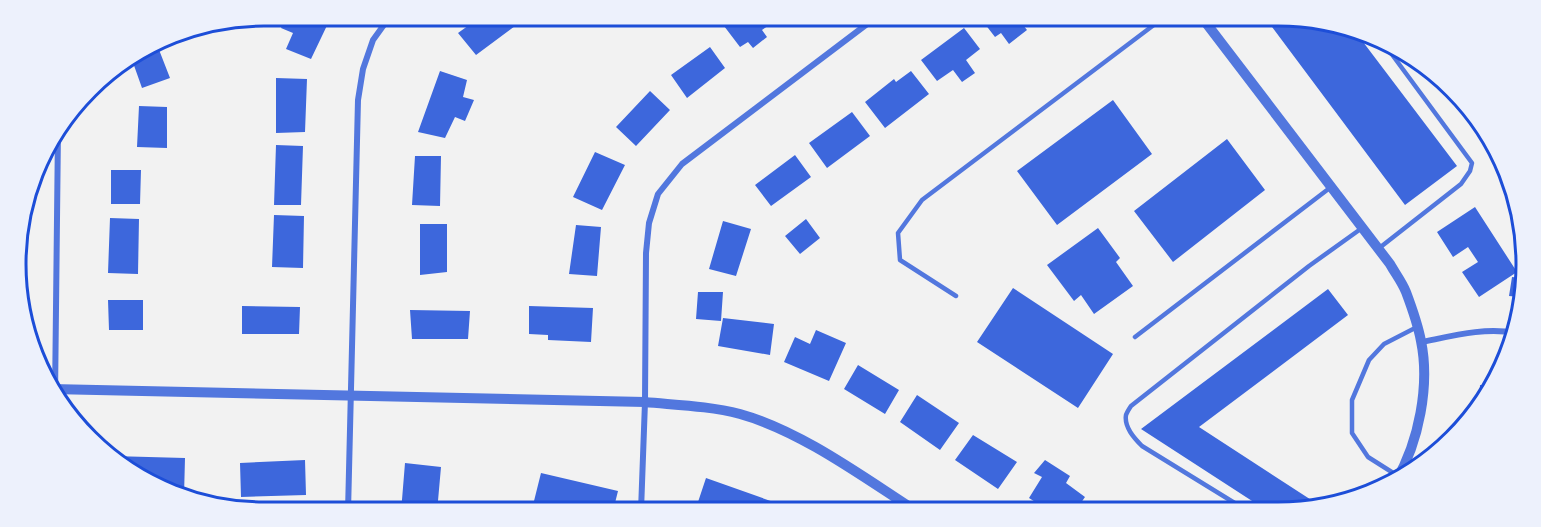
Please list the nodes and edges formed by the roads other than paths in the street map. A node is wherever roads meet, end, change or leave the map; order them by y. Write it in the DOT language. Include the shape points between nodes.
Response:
graph roads {
  1 [pos="383,26"];
  2 [pos="864,26"];
  3 [pos="1152,26"];
  4 [pos="1208,26"];
  5 [pos="1392,55"];
  6 [pos="58,143"];
  7 [pos="1331,187"];
  8 [pos="1362,228"];
  9 [pos="1378,249"];
  10 [pos="956,296"];
  11 [pos="1417,327"];
  12 [pos="1505,332"];
  13 [pos="1135,337"];
  14 [pos="1422,342"];
  15 [pos="54,377"];
  16 [pos="63,392"];
  17 [pos="350,395"];
  18 [pos="645,402"];
  19 [pos="1405,464"];
  20 [pos="1390,473"];
  21 [pos="348,502"];
  22 [pos="641,502"];
  23 [pos="902,502"];
  24 [pos="1233,502"];
  1 -- 17 [label="street" via="373,40 363,69 358,100"];
  2 -- 18 [label="street" via="682,164 658,194 649,223 646,253"];
  3 -- 10 [label="lane" via="922,200 898,233 900,260"];
  4 -- 7 [label="street"];
  5 -- 9 [label="lane" via="1472,163 1461,184"];
  6 -- 15 [label="street"];
  7 -- 8 [label="street"];
  7 -- 13 [label="lane"];
  8 -- 9 [label="street"];
  8 -- 24 [label="lane" via="1131,406 1126,416 1132,436 1142,446"];
  9 -- 11 [label="street" via="1405,290"];
  11 -- 14 [label="street"];
  11 -- 20 [label="lane" via="1384,345 1369,360 1352,400 1352,433 1368,457"];
  12 -- 14 [label="street"];
  14 -- 19 [label="street" via="1425,388 1417,431"];
  16 -- 17 [label="street"];
  17 -- 18 [label="street"];
  17 -- 21 [label="street"];
  18 -- 22 [label="street"];
  18 -- 23 [label="street" via="739,414 768,424 802,440"];
}
